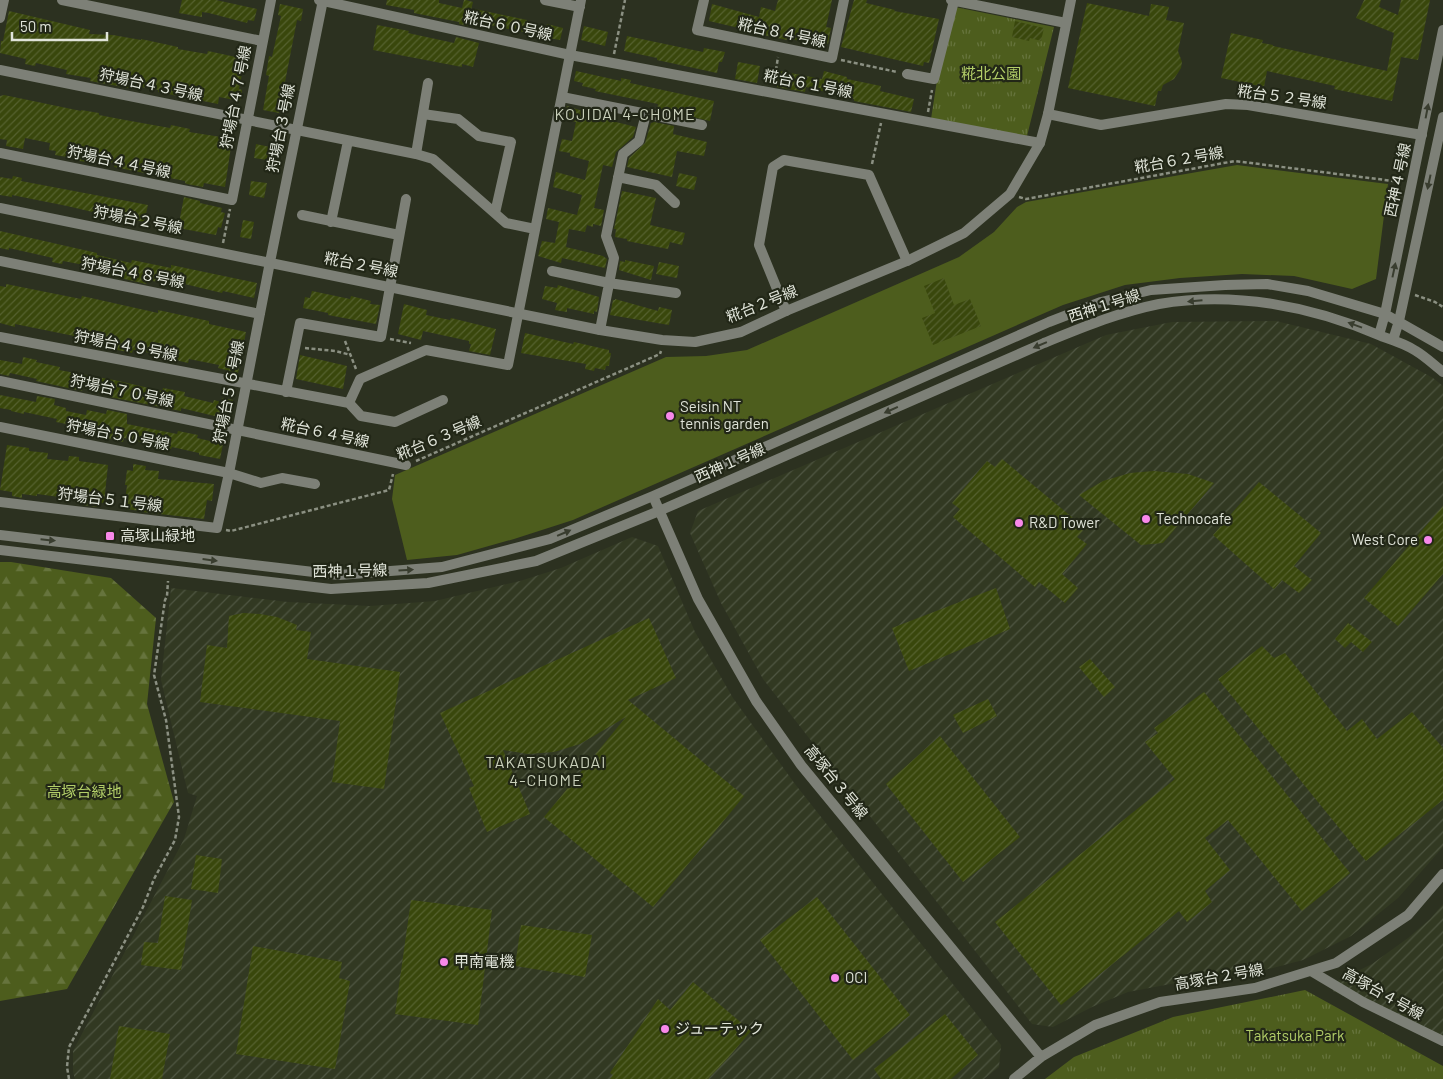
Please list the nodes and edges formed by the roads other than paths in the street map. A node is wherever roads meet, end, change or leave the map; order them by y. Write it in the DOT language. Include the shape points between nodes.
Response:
graph roads {
  1 [pos="4,0"];
  2 [pos="62,0"];
  3 [pos="271,0"];
  4 [pos="321,0"];
  5 [pos="545,0"];
  6 [pos="704,0"];
  7 [pos="844,0"];
  8 [pos="952,0"];
  9 [pos="1071,0"];
  10 [pos="984,3"];
  11 [pos="580,4"];
  12 [pos="0,18"];
  13 [pos="1066,23"];
  14 [pos="1443,30"];
  15 [pos="262,41"];
  16 [pos="570,55"];
  17 [pos="0,70"];
  18 [pos="906,74"];
  19 [pos="428,83"];
  20 [pos="562,97"];
  21 [pos="423,114"];
  22 [pos="646,114"];
  23 [pos="1048,114"];
  24 [pos="1443,117"];
  25 [pos="247,120"];
  26 [pos="702,125"];
  27 [pos="296,130"];
  28 [pos="1422,135"];
  29 [pos="348,141"];
  30 [pos="1040,143"];
  31 [pos="0,153"];
  32 [pos="416,154"];
  33 [pos="618,177"];
  34 [pos="406,199"];
  35 [pos="232,200"];
  36 [pos="675,203"];
  37 [pos="0,208"];
  38 [pos="495,213"];
  39 [pos="302,215"];
  40 [pos="331,222"];
  41 [pos="535,229"];
  42 [pos="399,235"];
  43 [pos="0,261"];
  44 [pos="907,261"];
  45 [pos="270,262"];
  46 [pos="552,271"];
  47 [pos="609,283"];
  48 [pos="389,286"];
  49 [pos="676,293"];
  50 [pos="786,311"];
  51 [pos="518,312"];
  52 [pos="260,314"];
  53 [pos="1385,314"];
  54 [pos="1399,321"];
  55 [pos="600,330"];
  56 [pos="1379,335"];
  57 [pos="0,338"];
  58 [pos="1393,340"];
  59 [pos="1443,347"];
  60 [pos="1443,372"];
  61 [pos="0,381"];
  62 [pos="246,385"];
  63 [pos="286,392"];
  64 [pos="443,400"];
  65 [pos="348,403"];
  66 [pos="0,427"];
  67 [pos="238,430"];
  68 [pos="406,465"];
  69 [pos="229,473"];
  70 [pos="315,484"];
  71 [pos="653,496"];
  72 [pos="0,502"];
  73 [pos="659,511"];
  74 [pos="217,528"];
  75 [pos="0,535"];
  76 [pos="0,550"];
  77 [pos="1443,874"];
  78 [pos="1311,971"];
  79 [pos="1443,1042"];
  80 [pos="1041,1057"];
  81 [pos="1014,1079"];
  1 -- 12 [label="street"];
  2 -- 15 [label="street"];
  3 -- 15 [label="street, 狩場台４７号線"];
  4 -- 16 [label="street, 糀台６０号線"];
  4 -- 27 [label="street, 狩場台３号線"];
  5 -- 11 [label="street"];
  6 -- 7 [label="street, 糀台８４号線" via="697,30 832,58"];
  8 -- 10 [label="street"];
  8 -- 18 [label="street" via="934,79"];
  9 -- 13 [label="street, 糀台２号線"];
  10 -- 13 [label="street"];
  11 -- 16 [label="street"];
  13 -- 23 [label="street, 糀台２号線"];
  28 -- 14 [label="street, 西神４号線, one-way"];
  15 -- 25 [label="street, 狩場台４７号線"];
  16 -- 20 [label="street"];
  16 -- 30 [label="street, 糀台６１号線"];
  17 -- 25 [label="street, 狩場台４３号線"];
  19 -- 21 [label="street"];
  20 -- 22 [label="street"];
  20 -- 41 [label="street"];
  21 -- 32 [label="street"];
  21 -- 38 [label="street" via="458,119 479,136 511,142"];
  22 -- 26 [label="street"];
  22 -- 33 [label="street" via="639,141 623,154"];
  23 -- 28 [label="street, 糀台５２号線" via="1101,125 1226,104 1248,105"];
  23 -- 30 [label="street, 糀台２号線"];
  24 -- 54 [label="street, 西神４号線, one-way"];
  25 -- 27 [label="street, 狩場台４３号線"];
  25 -- 35 [label="street, 狩場台４７号線"];
  27 -- 29 [label="street, 狩場台４３号線"];
  27 -- 45 [label="street, 狩場台３号線"];
  53 -- 28 [label="street, 西神４号線, one-way"];
  29 -- 32 [label="street, 狩場台４３号線"];
  29 -- 40 [label="street"];
  30 -- 44 [label="street, 糀台２号線" via="1010,194 964,233"];
  31 -- 35 [label="street, 狩場台４４号線"];
  32 -- 38 [label="street, 狩場台４３号線" via="433,159"];
  33 -- 36 [label="street" via="656,185"];
  33 -- 47 [label="street" via="606,236 614,258"];
  34 -- 42 [label="street"];
  37 -- 45 [label="street, 狩場台２号線"];
  38 -- 41 [label="street, 狩場台４３号線" via="506,223"];
  39 -- 40 [label="street"];
  40 -- 42 [label="street"];
  41 -- 51 [label="street"];
  42 -- 48 [label="street"];
  43 -- 52 [label="street, 狩場台４８号線"];
  44 -- 50 [label="street, 糀台２号線"];
  44 -- 50 [label="street" via="869,176 784,160 774,168 759,245"];
  45 -- 48 [label="street, 糀台２号線"];
  45 -- 52 [label="street, 狩場台５６号線"];
  46 -- 47 [label="street"];
  47 -- 49 [label="street"];
  47 -- 55 [label="street"];
  48 -- 51 [label="street, 糀台２号線"];
  48 -- 63 [label="street" via="381,337 300,322"];
  50 -- 55 [label="street, 糀台２号線" via="741,332 695,342"];
  51 -- 55 [label="street, 糀台２号線"];
  51 -- 65 [label="street" via="508,365 426,350 360,379"];
  52 -- 62 [label="street, 狩場台５６号線"];
  53 -- 54 [label="street, 西神１号線"];
  53 -- 56 [label="street, 西神４号線"];
  53 -- 71 [label="street, 西神１号線" via="1308,291 1267,284 1151,290 1101,302"];
  54 -- 58 [label="street, 西神４号線"];
  54 -- 59 [label="street, 西神１号線"];
  56 -- 58 [label="street, 西神１号線"];
  56 -- 73 [label="street, 西神１号線, one-way" via="1283,304 1242,300 1158,304 1101,320 1044,343"];
  57 -- 62 [label="street, 狩場台４９号線"];
  58 -- 60 [label="street, 西神１号線" via="1415,350"];
  61 -- 67 [label="street, 狩場台７０号線"];
  62 -- 63 [label="street, 狩場台４９号線"];
  62 -- 67 [label="street, 狩場台５６号線"];
  63 -- 65 [label="street, 狩場台４９号線"];
  64 -- 65 [label="street" via="395,422 361,416"];
  66 -- 69 [label="street, 狩場台５０号線"];
  67 -- 68 [label="street, 糀台６４号線"];
  67 -- 69 [label="street, 狩場台５６号線"];
  69 -- 70 [label="street, 狩場台５０号線" via="261,483 282,478"];
  69 -- 74 [label="street, 狩場台５６号線"];
  71 -- 73 [label="street, 高塚台３号線"];
  75 -- 71 [label="street, 西神１号線, one-way" via="339,575 451,565 550,539"];
  72 -- 74 [label="street, 狩場台５１号線"];
  73 -- 76 [label="street, 西神１号線" via="536,561 428,583 331,589"];
  73 -- 80 [label="street, 高塚台３号線" via="698,599 762,709 801,765"];
  77 -- 78 [label="street, 高塚台２号線" via="1408,915 1336,963"];
  78 -- 79 [label="street, 高塚台４号線"];
  78 -- 80 [label="street, 高塚台２号線" via="1255,988 1160,1002 1095,1025"];
  80 -- 81 [label="street, 高塚台２号線"];
}
